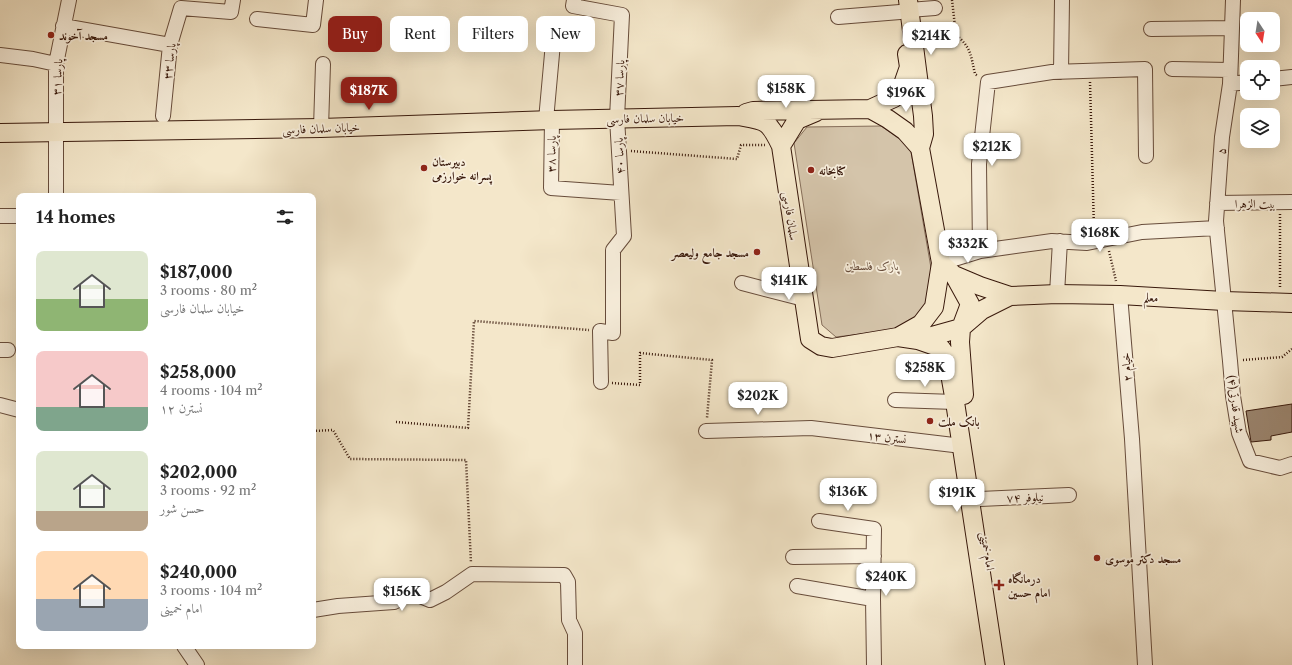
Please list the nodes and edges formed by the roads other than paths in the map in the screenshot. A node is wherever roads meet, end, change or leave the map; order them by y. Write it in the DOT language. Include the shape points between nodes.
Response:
graph roads {
  1 [pos="69,0"];
  2 [pos="233,0"];
  3 [pos="316,0"];
  4 [pos="1062,0"];
  5 [pos="1233,0"];
  6 [pos="573,3"];
  7 [pos="904,5"];
  8 [pos="935,8"];
  9 [pos="838,17"];
  10 [pos="257,19"];
  11 [pos="64,26"];
  12 [pos="1232,28"];
  13 [pos="1151,29"];
  14 [pos="170,45"];
  15 [pos="553,52"];
  16 [pos="0,55"];
  17 [pos="56,64"];
  18 [pos="323,64"];
  19 [pos="1172,68"];
  20 [pos="1061,72"];
  21 [pos="1230,77"];
  22 [pos="1292,77"];
  23 [pos="1280,78"];
  24 [pos="1240,80"];
  25 [pos="870,109"];
  26 [pos="823,110"];
  27 [pos="163,116"];
  28 [pos="738,116"];
  29 [pos="617,118"];
  30 [pos="549,120"];
  31 [pos="320,128"];
  32 [pos="55,132"];
  33 [pos="0,133"];
  34 [pos="781,146"];
  35 [pos="920,148"];
  36 [pos="1146,156"];
  37 [pos="56,193"];
  38 [pos="621,193"];
  39 [pos="1217,203"];
  40 [pos="1286,203"];
  41 [pos="0,216"];
  42 [pos="16,216"];
  43 [pos="1217,228"];
  44 [pos="1060,241"];
  45 [pos="980,251"];
  46 [pos="941,263"];
  47 [pos="954,275"];
  48 [pos="742,283"];
  49 [pos="1057,294"];
  50 [pos="1120,295"];
  51 [pos="1010,296"];
  52 [pos="804,298"];
  53 [pos="1224,301"];
  54 [pos="1286,303"];
  55 [pos="960,335"];
  56 [pos="898,337"];
  57 [pos="918,340"];
  58 [pos="601,382"];
  59 [pos="895,400"];
  60 [pos="955,402"];
  61 [pos="0,405"];
  62 [pos="16,409"];
  63 [pos="706,431"];
  64 [pos="962,446"];
  65 [pos="1292,464"];
  66 [pos="1069,495"];
  67 [pos="980,499"];
  68 [pos="819,521"];
  69 [pos="874,556"];
  70 [pos="793,557"];
  71 [pos="797,586"];
  72 [pos="873,599"];
  73 [pos="316,610"];
  74 [pos="186,649"];
  75 [pos="197,665"];
  76 [pos="575,665"];
  77 [pos="874,665"];
  78 [pos="995,665"];
  79 [pos="1005,665"];
  80 [pos="1145,665"];
  1 -- 11 [label="street, پارسا ۳۱"];
  2 -- 14 [label="street, پارسا ۳۳" via="231,12 181,8"];
  3 -- 10 [label="street" via="313,25"];
  4 -- 20 [label="street"];
  5 -- 12 [label="street, ۵"];
  6 -- 29 [label="street, پارسا ۳۷" via="622,15"];
  7 -- 8 [label="street"];
  7 -- 9 [label="street"];
  7 -- 25 [label="main road" via="909,67 901,90 894,98"];
  7 -- 35 [label="main road" via="914,41 923,116 924,134"];
  11 -- 14 [label="street"];
  11 -- 17 [label="street, پارسا ۳۱"];
  12 -- 13 [label="street"];
  12 -- 21 [label="street, ۵"];
  14 -- 27 [label="street, پارسا ۳۳"];
  15 -- 30 [label="street, پارسا ۳۸"];
  16 -- 17 [label="street"];
  17 -- 32 [label="street, پارسا ۳۱"];
  18 -- 31 [label="street"];
  19 -- 21 [label="street"];
  20 -- 36 [label="street" via="1146,69"];
  20 -- 45 [label="street" via="988,82 979,164"];
  21 -- 24 [label="street"];
  21 -- 39 [label="street, ۵"];
  22 -- 23 [label="street"];
  25 -- 26 [label="main road"];
  25 -- 35 [label="main road" via="905,131"];
  26 -- 28 [label="main road" via="753,111"];
  26 -- 34 [label="main road" via="797,120"];
  28 -- 29 [label="main road, خیابان سلمان فارسی"];
  28 -- 34 [label="main road, سلمان فارسی" via="767,123"];
  29 -- 30 [label="main road, خیابان سلمان فارسی"];
  29 -- 38 [label="street, پارسا ۴۰"];
  30 -- 31 [label="main road, خیابان سلمان فارسی"];
  30 -- 38 [label="street, پارسا ۳۸" via="551,188"];
  31 -- 32 [label="main road, خیابان سلمان فارسی"];
  32 -- 33 [label="main road, خیابان سلمان فارسی"];
  32 -- 37 [label="street, پارسا ۳۱"];
  34 -- 52 [label="main road, سلمان فارسی"];
  35 -- 46 [label="main road"];
  38 -- 58 [label="street, پارسا ۴۰" via="624,236 613,250 613,333 600,331"];
  39 -- 40 [label="street, بیت الزهرا"];
  39 -- 43 [label="street, ۵"];
  41 -- 42 [label="street"];
  43 -- 44 [label="street" via="1142,232 1087,243"];
  43 -- 53 [label="street, ۵"];
  44 -- 45 [label="street"];
  44 -- 49 [label="street"];
  45 -- 46 [label="street"];
  46 -- 47 [label="main road"];
  46 -- 56 [label="main road" via="934,307 921,324"];
  47 -- 51 [label="main road"];
  47 -- 55 [label="main road" via="970,304"];
  48 -- 52 [label="street"];
  49 -- 50 [label="main road, معلم"];
  49 -- 51 [label="main road, معلم"];
  50 -- 53 [label="main road, معلم"];
  50 -- 80 [label="street, خیام ۲" via="1132,439"];
  51 -- 55 [label="main road" via="982,310"];
  52 -- 56 [label="main road, سلمان فارسی" via="810,339 821,346 832,348"];
  53 -- 54 [label="main road, معلم"];
  53 -- 65 [label="street, شهید قدرتی(۴)" via="1232,396 1239,433 1250,460 1280,468"];
  55 -- 57 [label="main road"];
  55 -- 67 [label="main road, امام خمینی" via="964,390"];
  56 -- 57 [label="main road"];
  57 -- 60 [label="main road, امام خمینی" via="941,348 947,357"];
  59 -- 60 [label="street"];
  60 -- 64 [label="main road, امام خمینی"];
  61 -- 62 [label="street"];
  63 -- 64 [label="street, نسترن ۱۳" via="812,428"];
  64 -- 78 [label="main road, امام خمینی"];
  66 -- 67 [label="street, نیلوفر ۷۴"];
  67 -- 79 [label="main road, امام خمینی"];
  68 -- 69 [label="street" via="874,529"];
  69 -- 70 [label="street"];
  69 -- 72 [label="street"];
  71 -- 72 [label="street"];
  72 -- 77 [label="street"];
  73 -- 76 [label="street" via="394,602 405,596 418,595 430,600 472,574 564,575 568,582 569,620 575,633"];
  74 -- 75 [label="street"];
}
